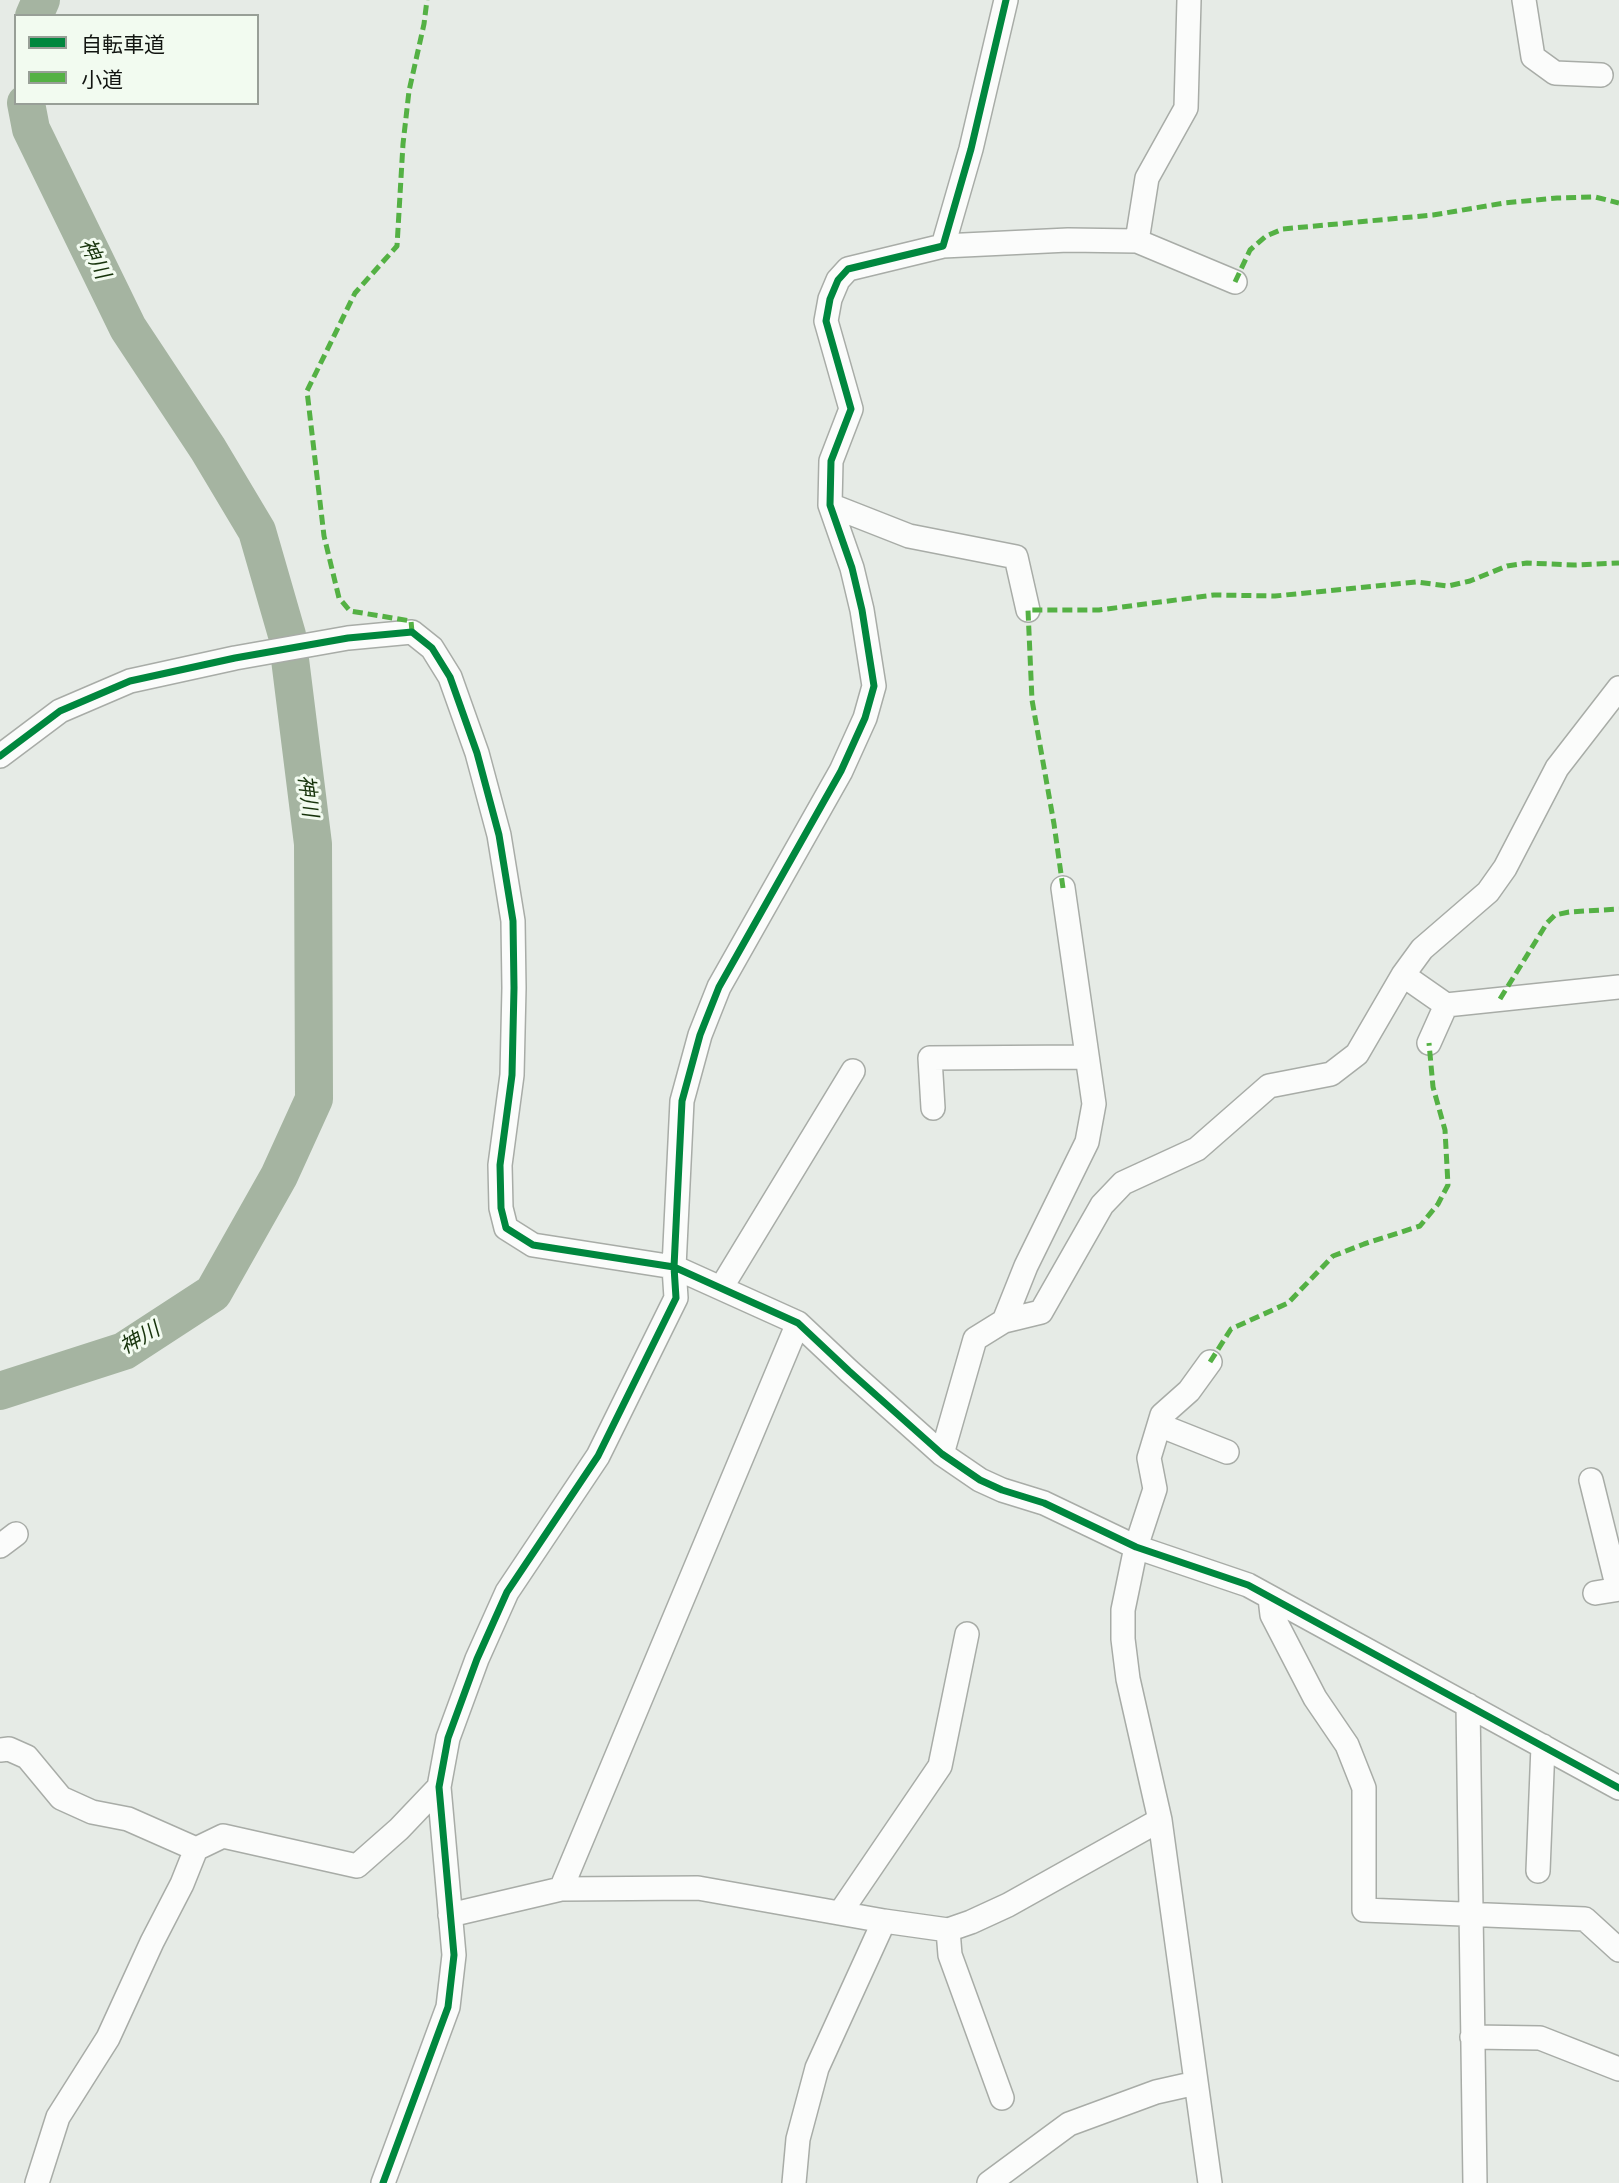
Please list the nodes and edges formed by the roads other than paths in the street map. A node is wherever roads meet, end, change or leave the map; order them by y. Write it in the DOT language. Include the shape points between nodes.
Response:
graph roads {
  1 [pos="1006,0"];
  2 [pos="1189,0"];
  3 [pos="1524,0"];
  4 [pos="1601,75"];
  5 [pos="1137,241"];
  6 [pos="943,246"];
  7 [pos="1235,282"];
  8 [pos="830,505"];
  9 [pos="1028,610"];
  10 [pos="1619,688"];
  11 [pos="0,756"];
  12 [pos="1063,888"];
  13 [pos="1403,975"];
  14 [pos="1619,987"];
  15 [pos="1446,1005"];
  16 [pos="1429,1043"];
  17 [pos="1086,1057"];
  18 [pos="853,1071"];
  19 [pos="933,1108"];
  20 [pos="674,1267"];
  21 [pos="721,1288"];
  22 [pos="1003,1321"];
  23 [pos="798,1323"];
  24 [pos="1210,1362"];
  25 [pos="1159,1425"];
  26 [pos="1227,1452"];
  27 [pos="942,1454"];
  28 [pos="1591,1480"];
  29 [pos="1136,1547"];
  30 [pos="1611,1590"];
  31 [pos="1270,1598"];
  32 [pos="967,1634"];
  33 [pos="1468,1704"];
  34 [pos="1543,1745"];
  35 [pos="0,1750"];
  36 [pos="439,1787"];
  37 [pos="1619,1788"];
  38 [pos="1160,1820"];
  39 [pos="196,1849"];
  40 [pos="1538,1871"];
  41 [pos="561,1889"];
  42 [pos="840,1913"];
  43 [pos="1470,1913"];
  44 [pos="450,1915"];
  45 [pos="884,1921"];
  46 [pos="948,1930"];
  47 [pos="1619,1950"];
  48 [pos="1472,2037"];
  49 [pos="1619,2069"];
  50 [pos="1196,2083"];
  51 [pos="1002,2098"];
  52 [pos="37,2183"];
  53 [pos="383,2183"];
  54 [pos="794,2183"];
  55 [pos="989,2183"];
  56 [pos="1210,2183"];
  57 [pos="1475,2183"];
  1 -- 6 [label="street"];
  2 -- 5 [label="street" via="1186,108 1147,178"];
  3 -- 4 [label="street" via="1533,57 1555,73"];
  5 -- 6 [label="street"];
  5 -- 7 [label="street"];
  6 -- 8 [label="street" via="848,269 838,280 826,321 851,409 831,461"];
  8 -- 9 [label="street" via="909,536 1016,557"];
  8 -- 20 [label="street" via="852,568 874,685 841,771 719,987 700,1035 682,1101"];
  10 -- 13 [label="street" via="1557,768 1488,892 1422,949"];
  11 -- 20 [label="street" via="60,711 130,681 235,658 412,632 432,648 450,677 477,753 499,835 513,921 512,1075 500,1165 500,1208 506,1228 533,1245"];
  12 -- 17 [label="street"];
  13 -- 15 [label="street"];
  13 -- 22 [label="street" via="1356,1054 1331,1074 1269,1086 1197,1149 1123,1183 1102,1205 1041,1312"];
  14 -- 15 [label="street"];
  15 -- 16 [label="street"];
  17 -- 19 [label="street" via="930,1058"];
  17 -- 22 [label="street" via="1094,1104 1087,1142"];
  18 -- 21 [label="street"];
  20 -- 21 [label="street"];
  20 -- 36 [label="street" via="676,1298 598,1456 497,1614 448,1738"];
  21 -- 23 [label="street"];
  22 -- 27 [label="street" via="975,1339"];
  23 -- 27 [label="street"];
  23 -- 41 [label="street"];
  24 -- 25 [label="street" via="1189,1391 1162,1415"];
  25 -- 26 [label="street"];
  25 -- 29 [label="street" via="1149,1458 1155,1489"];
  27 -- 29 [label="street" via="980,1480 1044,1503"];
  28 -- 30 [label="street"];
  29 -- 31 [label="street" via="1248,1585"];
  29 -- 38 [label="street" via="1123,1610 1123,1639"];
  31 -- 33 [label="street"];
  31 -- 43 [label="street" via="1272,1615 1315,1698 1347,1745 1364,1788 1364,1910"];
  32 -- 42 [label="street" via="940,1766"];
  33 -- 34 [label="street"];
  33 -- 43 [label="street"];
  34 -- 37 [label="street"];
  34 -- 40 [label="street"];
  35 -- 39 [label="street" via="27,1757 61,1798 92,1812 128,1819"];
  36 -- 39 [label="street" via="357,1866 223,1836"];
  36 -- 44 [label="street"];
  38 -- 46 [label="street" via="1008,1905"];
  38 -- 50 [label="street"];
  39 -- 52 [label="street" via="108,2038 58,2116"];
  41 -- 42 [label="street" via="698,1888"];
  41 -- 44 [label="street"];
  42 -- 45 [label="street"];
  43 -- 47 [label="street" via="1585,1919"];
  43 -- 48 [label="street"];
  44 -- 53 [label="street" via="454,1955 448,2007"];
  45 -- 46 [label="street"];
  45 -- 54 [label="street" via="817,2068 798,2139"];
  46 -- 51 [label="street" via="950,1955"];
  48 -- 49 [label="street" via="1540,2038"];
  48 -- 57 [label="street"];
  50 -- 55 [label="street" via="1156,2092 1069,2124"];
  50 -- 56 [label="street"];
}
